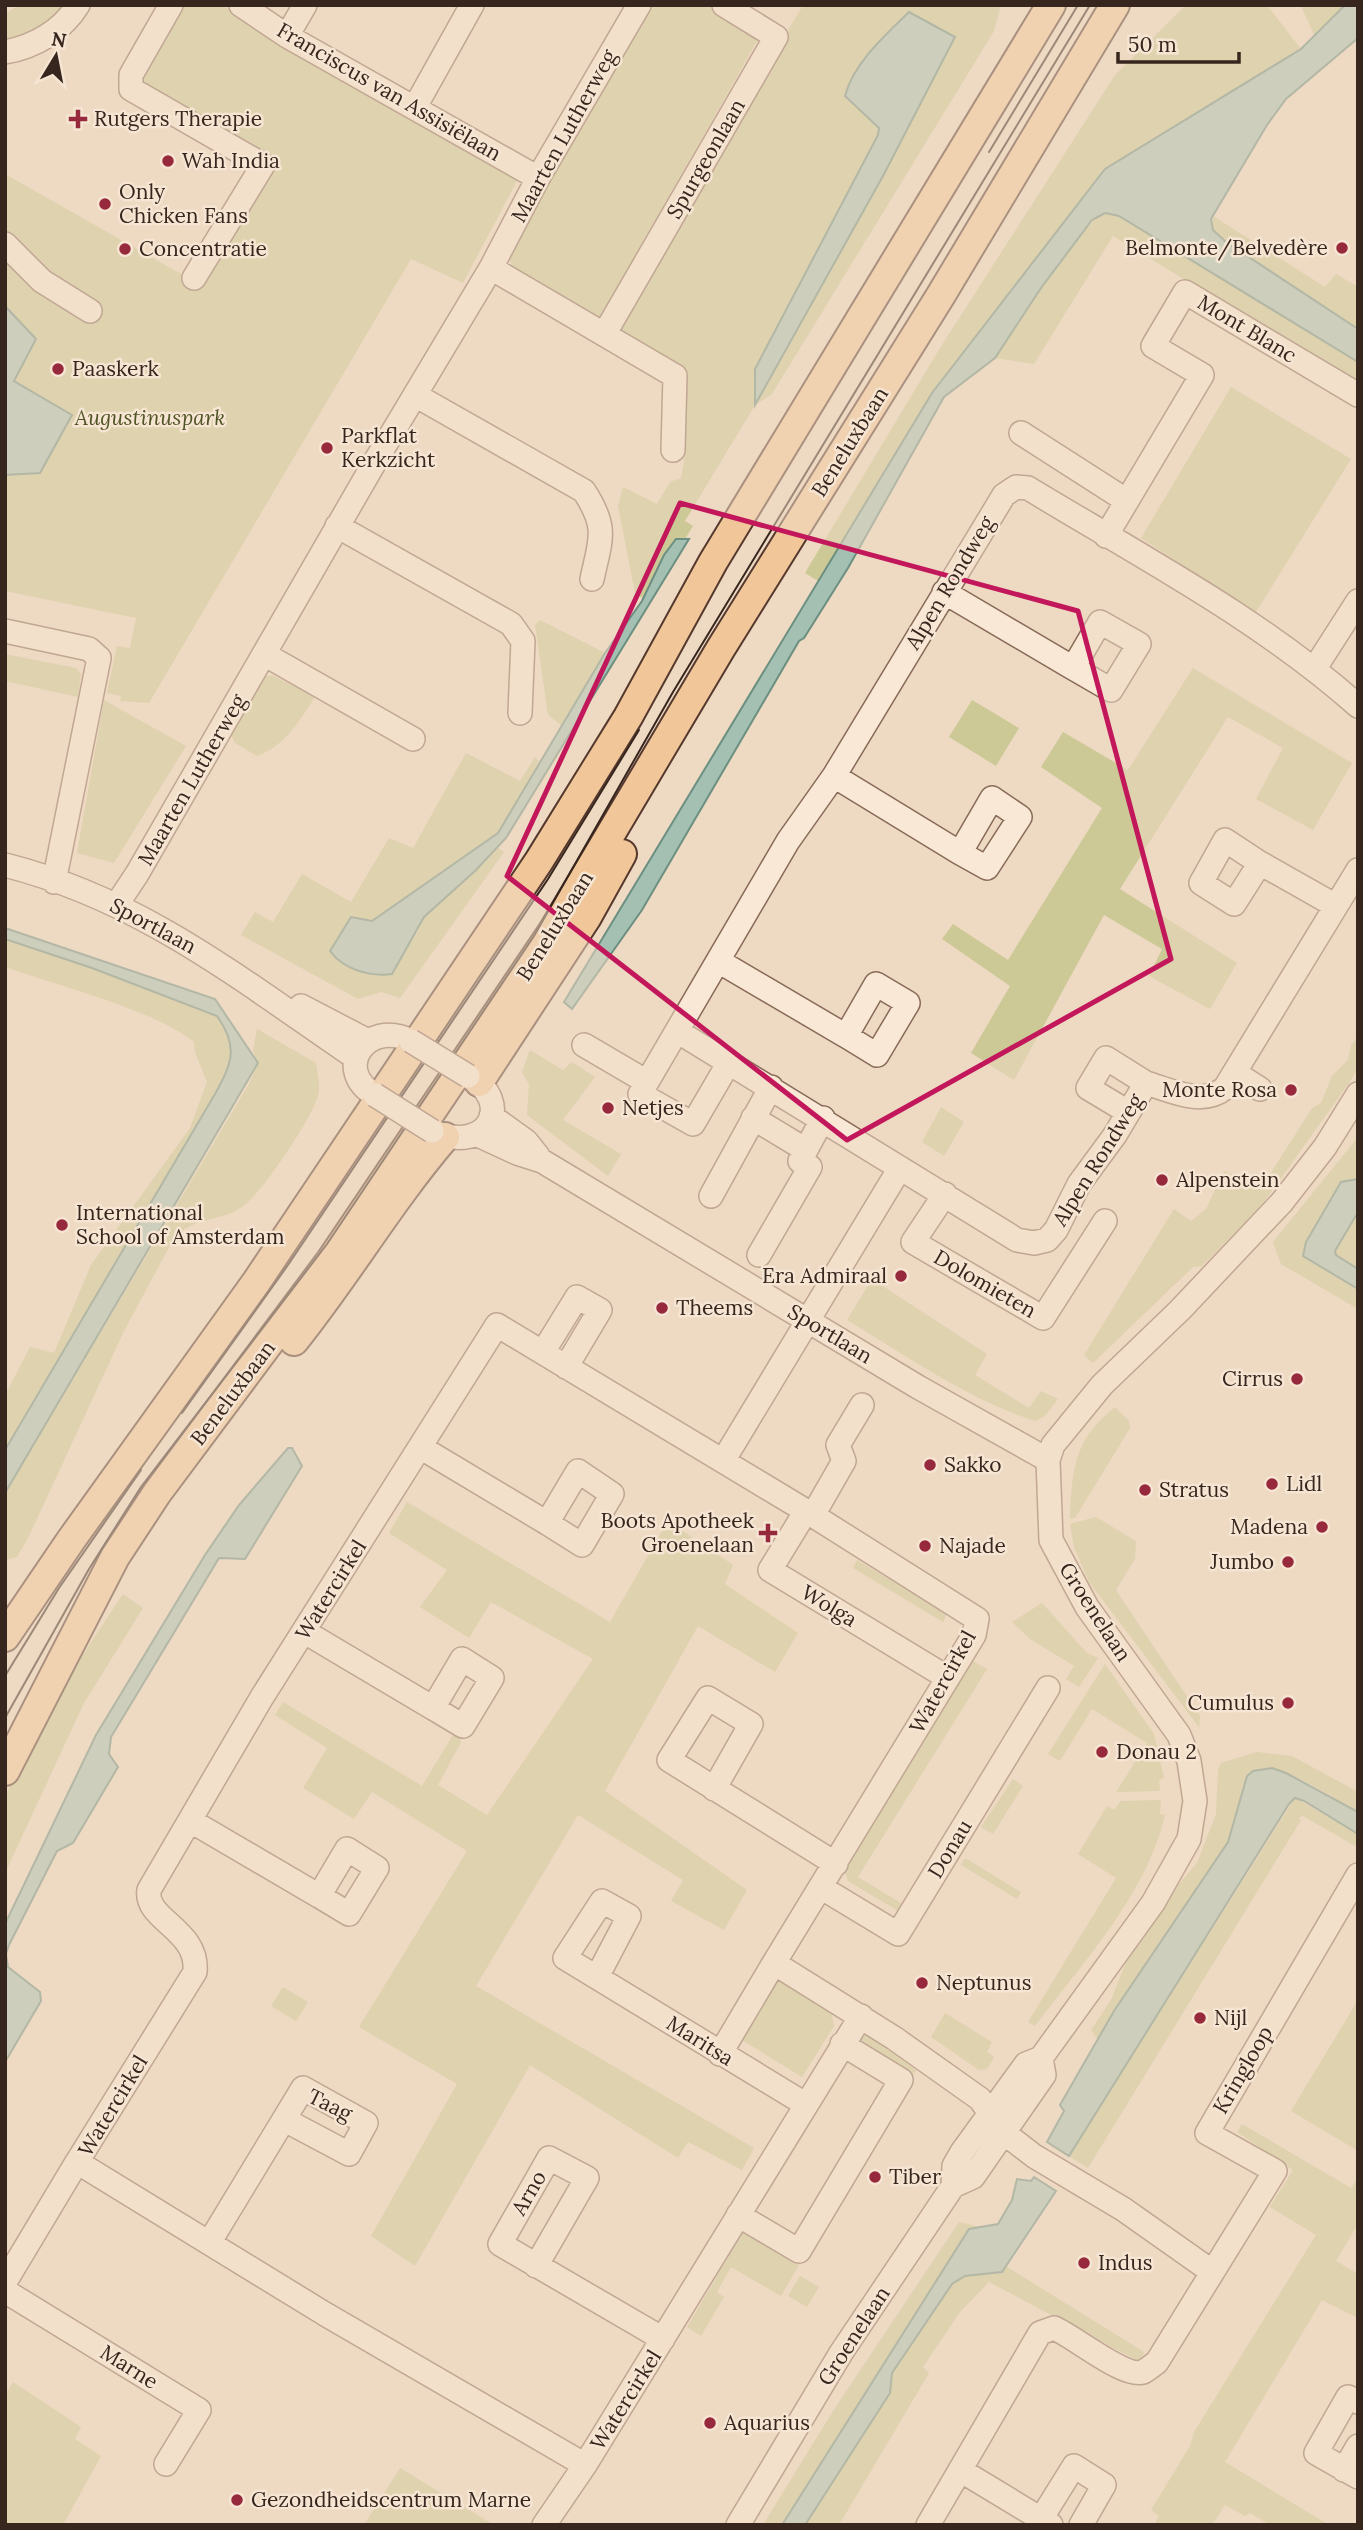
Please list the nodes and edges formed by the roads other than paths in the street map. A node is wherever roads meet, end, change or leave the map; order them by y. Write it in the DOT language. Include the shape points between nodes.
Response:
graph roads {
  1 [pos="78,5"];
  2 [pos="171,5"];
  3 [pos="241,5"];
  4 [pos="305,5"];
  5 [pos="472,5"];
  6 [pos="639,5"];
  7 [pos="724,5"];
  8 [pos="1051,5"];
  9 [pos="1115,5"];
  10 [pos="1138,5"];
  11 [pos="287,36"];
  12 [pos="5,52"];
  13 [pos="1080,63"];
  14 [pos="415,107"];
  15 [pos="538,178"];
  16 [pos="5,244"];
  17 [pos="491,268"];
  18 [pos="194,278"];
  19 [pos="90,311"];
  20 [pos="605,333"];
  21 [pos="415,395"];
  22 [pos="1358,395"];
  23 [pos="1021,433"];
  24 [pos="673,450"];
  25 [pos="1127,501"];
  26 [pos="337,526"];
  27 [pos="1106,536"];
  28 [pos="713,562"];
  29 [pos="592,579"];
  30 [pos="757,590"];
  31 [pos="944,592"];
  32 [pos="1358,601"];
  33 [pos="5,631"];
  34 [pos="264,654"];
  35 [pos="1073,668"];
  36 [pos="1315,668"];
  37 [pos="1358,706"];
  38 [pos="520,713"];
  39 [pos="413,739"];
  40 [pos="834,776"];
  41 [pos="960,853"];
  42 [pos="1260,863"];
  43 [pos="5,865"];
  44 [pos="1358,870"];
  45 [pos="5,877"];
  46 [pos="54,882"];
  47 [pos="117,904"];
  48 [pos="1336,906"];
  49 [pos="720,962"];
  50 [pos="677,1031"];
  51 [pos="846,1036"];
  52 [pos="406,1039"];
  53 [pos="584,1045"];
  54 [pos="362,1049"];
  55 [pos="728,1064"];
  56 [pos="1235,1073"];
  57 [pos="474,1079"];
  58 [pos="647,1082"];
  59 [pos="1146,1083"];
  60 [pos="771,1087"];
  61 [pos="1259,1089"];
  62 [pos="370,1092"];
  63 [pos="1358,1094"];
  64 [pos="1128,1112"];
  65 [pos="753,1118"];
  66 [pos="823,1118"];
  67 [pos="485,1126"];
  68 [pos="438,1134"];
  69 [pos="806,1150"];
  70 [pos="900,1168"];
  71 [pos="945,1194"];
  72 [pos="711,1196"];
  73 [pos="1105,1221"];
  74 [pos="758,1255"];
  75 [pos="808,1321"];
  76 [pos="543,1352"];
  77 [pos="566,1367"];
  78 [pos="862,1405"];
  79 [pos="420,1447"];
  80 [pos="1048,1460"];
  81 [pos="723,1461"];
  82 [pos="809,1513"];
  83 [pos="547,1523"];
  84 [pos="36,1591"];
  85 [pos="80,1630"];
  86 [pos="305,1632"];
  87 [pos="5,1637"];
  88 [pos="948,1678"];
  89 [pos="1048,1688"];
  90 [pos="433,1708"];
  91 [pos="5,1771"];
  92 [pos="714,1789"];
  93 [pos="191,1821"];
  94 [pos="836,1864"];
  95 [pos="1358,1875"];
  96 [pos="822,1888"];
  97 [pos="318,1896"];
  98 [pos="774,1963"];
  99 [pos="597,1977"];
  100 [pos="861,2016"];
  101 [pos="842,2044"];
  102 [pos="720,2054"];
  103 [pos="1041,2058"];
  104 [pos="805,2104"];
  105 [pos="990,2113"];
  106 [pos="285,2120"];
  107 [pos="1003,2132"];
  108 [pos="78,2162"];
  109 [pos="953,2186"];
  110 [pos="738,2215"];
  111 [pos="209,2243"];
  112 [pos="536,2266"];
  113 [pos="1211,2272"];
  114 [pos="5,2282"];
  115 [pos="5,2291"];
  116 [pos="663,2339"];
  117 [pos="1358,2402"];
  118 [pos="1358,2446"];
  119 [pos="166,2464"];
  120 [pos="585,2465"];
  121 [pos="960,2470"];
  122 [pos="1351,2473"];
  123 [pos="1046,2522"];
  124 [pos="544,2525"];
  125 [pos="738,2525"];
  126 [pos="928,2525"];
  127 [pos="1081,2525"];
  1 -- 12 [label="street" via="69,19 28,48"];
  2 -- 18 [label="street" via="131,75 131,89 263,165"];
  3 -- 11 [label="street, Franciscus van Assisiëlaan"];
  4 -- 11 [label="street"];
  5 -- 14 [label="street"];
  6 -- 15 [label="street, Maarten Lutherweg"];
  7 -- 20 [label="street, Spurgeonlaan" via="776,37"];
  8 -- 28 [label="main road, Beneluxbaan"];
  9 -- 13 [label="main road, Beneluxbaan"];
  10 -- 13 [label="main road, Beneluxbaan"];
  11 -- 14 [label="street, Franciscus van Assisiëlaan"];
  13 -- 30 [label="main road, Beneluxbaan"];
  14 -- 15 [label="street, Franciscus van Assisiëlaan"];
  15 -- 17 [label="street, Maarten Lutherweg"];
  16 -- 19 [label="street" via="42,281"];
  17 -- 20 [label="street"];
  17 -- 21 [label="street, Maarten Lutherweg"];
  20 -- 24 [label="street" via="675,376"];
  21 -- 26 [label="street, Maarten Lutherweg"];
  21 -- 29 [label="street" via="584,491 603,530"];
  22 -- 25 [label="street, Mont Blanc" via="1185,292 1153,346 1202,375"];
  23 -- 25 [label="street"];
  25 -- 27 [label="street, Mont Blanc"];
  26 -- 34 [label="street, Maarten Lutherweg"];
  26 -- 38 [label="street" via="511,625 523,640"];
  27 -- 31 [label="street, Alpen Rondweg" via="1028,488 1016,487 1004,495"];
  27 -- 36 [label="street, Alpen Rondweg"];
  28 -- 52 [label="main road" via="669,612 583,762"];
  28 -- 84 [label="main road, Beneluxbaan" via="621,728 452,995 257,1281"];
  30 -- 57 [label="main road" via="734,654 587,917"];
  30 -- 85 [label="main road, Beneluxbaan" via="538,953 331,1260 157,1493 101,1579"];
  31 -- 35 [label="street"];
  31 -- 40 [label="street, Alpen Rondweg"];
  32 -- 36 [label="street"];
  33 -- 46 [label="street" via="89,649 99,659"];
  34 -- 39 [label="street"];
  34 -- 47 [label="street, Maarten Lutherweg"];
  36 -- 37 [label="street, Alpen Rondweg"];
  40 -- 41 [label="street"];
  40 -- 49 [label="street, Alpen Rondweg" via="788,841"];
  42 -- 48 [label="street"];
  43 -- 46 [label="street, Sportlaan"];
  44 -- 48 [label="street, Alpen Rondweg"];
  45 -- 46 [label="street, Sportlaan"];
  46 -- 47 [label="street, Sportlaan"];
  47 -- 54 [label="street, Sportlaan"];
  48 -- 56 [label="street, Alpen Rondweg"];
  49 -- 50 [label="street, Alpen Rondweg"];
  49 -- 51 [label="street"];
  50 -- 55 [label="street, Alpen Rondweg"];
  50 -- 58 [label="street, Alpen Rondweg"];
  52 -- 54 [label="street" via="382,1034"];
  52 -- 57 [label="street, bridge"];
  53 -- 58 [label="street"];
  54 -- 62 [label="street" via="355,1074"];
  55 -- 58 [label="street" via="693,1124 640,1094"];
  55 -- 60 [label="street, Alpen Rondweg"];
  56 -- 59 [label="street, Alpen Rondweg" via="1225,1088 1208,1097"];
  56 -- 61 [label="street"];
  57 -- 67 [label="street" via="491,1102"];
  59 -- 64 [label="street, Alpen Rondweg"];
  59 -- 64 [label="street" via="1106,1058 1088,1088"];
  60 -- 65 [label="street"];
  60 -- 66 [label="street, Alpen Rondweg"];
  62 -- 68 [label="street, bridge"];
  62 -- 84 [label="main road" via="54,1532"];
  63 -- 80 [label="street" via="1325,1147 1282,1202 1102,1385 1053,1445"];
  64 -- 71 [label="street, Alpen Rondweg" via="1047,1240 1017,1240"];
  65 -- 69 [label="street"];
  65 -- 72 [label="street"];
  66 -- 69 [label="street"];
  66 -- 70 [label="street, Alpen Rondweg"];
  67 -- 68 [label="street" via="466,1139"];
  67 -- 75 [label="street, Sportlaan" via="526,1141 542,1161"];
  68 -- 85 [label="main road" via="342,1281 171,1503 113,1592"];
  69 -- 74 [label="street" via="800,1161 810,1167"];
  70 -- 71 [label="street, Alpen Rondweg"];
  70 -- 75 [label="street"];
  71 -- 73 [label="street, Dolomieten" via="914,1242 1043,1318"];
  75 -- 80 [label="street, Sportlaan"];
  75 -- 81 [label="street"];
  76 -- 77 [label="street, Watercirkel"];
  76 -- 77 [label="street" via="577,1297 600,1310"];
  76 -- 79 [label="street, Watercirkel" via="497,1325"];
  77 -- 81 [label="street, Watercirkel"];
  78 -- 82 [label="street" via="838,1444 844,1461"];
  79 -- 83 [label="street"];
  79 -- 86 [label="street, Watercirkel"];
  80 -- 103 [label="street, Groenelaan" via="1051,1540 1087,1607 1179,1735 1189,1761 1195,1801 1189,1839 1153,1903"];
  81 -- 82 [label="street, Watercirkel"];
  82 -- 88 [label="street, Watercirkel" via="977,1619 974,1635"];
  82 -- 88 [label="street, Wolga" via="770,1570"];
  84 -- 87 [label="main road, Beneluxbaan"];
  85 -- 91 [label="main road, Beneluxbaan"];
  86 -- 90 [label="street"];
  86 -- 93 [label="street, Watercirkel"];
  88 -- 94 [label="street, Watercirkel"];
  89 -- 96 [label="street, Donau" via="898,1934"];
  92 -- 94 [label="street"];
  93 -- 97 [label="street"];
  93 -- 108 [label="street, Watercirkel" via="147,1898 191,1945 195,1972"];
  94 -- 96 [label="street, Watercirkel"];
  95 -- 113 [label="street, Kringloop" via="1207,2133 1275,2171"];
  96 -- 98 [label="street, Watercirkel"];
  98 -- 100 [label="street"];
  98 -- 102 [label="street, Watercirkel"];
  99 -- 102 [label="street, Maritsa"];
  100 -- 101 [label="street, Watercirkel"];
  100 -- 105 [label="street" via="980,2099"];
  101 -- 104 [label="street, Watercirkel"];
  101 -- 110 [label="street" via="901,2080 799,2251"];
  102 -- 104 [label="street, Maritsa"];
  103 -- 105 [label="street, Groenelaan" via="1026,2064"];
  103 -- 107 [label="street, Groenelaan" via="1044,2075"];
  104 -- 110 [label="street, Watercirkel"];
  105 -- 107 [label="street"];
  105 -- 109 [label="street, Groenelaan" via="954,2166"];
  106 -- 111 [label="street, Taag"];
  107 -- 109 [label="street, Groenelaan" via="973,2177"];
  107 -- 113 [label="street"];
  108 -- 111 [label="street, Watercirkel"];
  108 -- 114 [label="street"];
  109 -- 125 [label="street, Groenelaan" via="841,2353"];
  110 -- 116 [label="street, Watercirkel"];
  111 -- 120 [label="street, Watercirkel"];
  112 -- 116 [label="street"];
  113 -- 121 [label="street, Kringloop" via="1157,2362 1143,2372 1128,2372 1054,2328 1040,2333"];
  115 -- 119 [label="street, Marne" via="199,2410"];
  116 -- 120 [label="street, Watercirkel"];
  117 -- 122 [label="street" via="1348,2397 1316,2453"];
  118 -- 122 [label="street"];
  120 -- 124 [label="street"];
  121 -- 123 [label="street"];
  121 -- 126 [label="street, Kringloop"];
  123 -- 127 [label="street" via="1073,2466 1104,2485"];
}
